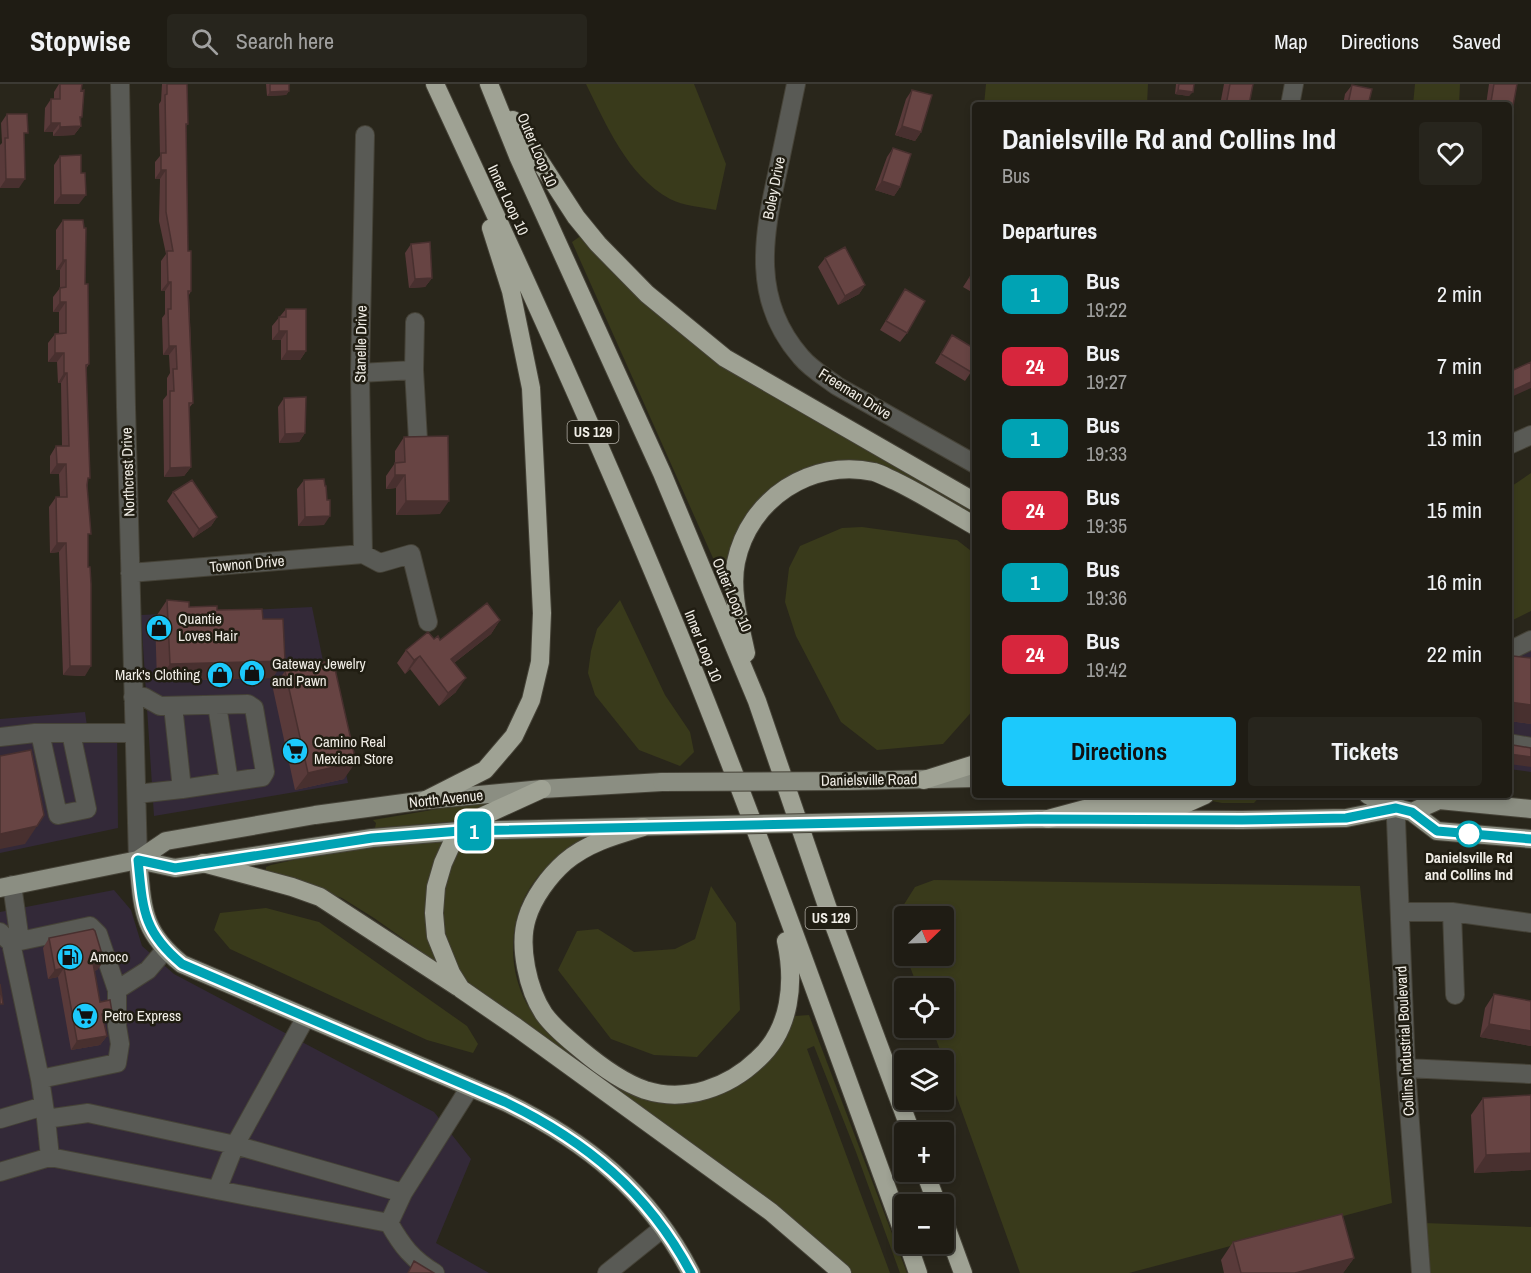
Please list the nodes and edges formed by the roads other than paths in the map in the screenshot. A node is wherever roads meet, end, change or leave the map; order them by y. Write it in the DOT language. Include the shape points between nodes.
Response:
graph roads {
  1 [pos="120,84"];
  2 [pos="435,84"];
  3 [pos="490,84"];
  4 [pos="796,84"];
  5 [pos="1294,84"];
  6 [pos="1291,102"];
  7 [pos="447,111"];
  8 [pos="365,135"];
  9 [pos="767,293"];
  10 [pos="415,322"];
  11 [pos="414,370"];
  12 [pos="360,373"];
  13 [pos="1531,435"];
  14 [pos="418,440"];
  15 [pos="1512,444"];
  16 [pos="972,462"];
  17 [pos="972,500"];
  18 [pos="972,524"];
  19 [pos="363,554"];
  20 [pos="130,573"];
  21 [pos="428,622"];
  22 [pos="133,697"];
  23 [pos="757,701"];
  24 [pos="217,705"];
  25 [pos="173,706"];
  26 [pos="40,733"];
  27 [pos="70,733"];
  28 [pos="134,733"];
  29 [pos="0,737"];
  30 [pos="1512,744"];
  31 [pos="1531,747"];
  32 [pos="972,765"];
  33 [pos="972,778"];
  34 [pos="924,780"];
  35 [pos="763,781"];
  36 [pos="229,782"];
  37 [pos="182,789"];
  38 [pos="542,789"];
  39 [pos="137,794"];
  40 [pos="1110,798"];
  41 [pos="1199,798"];
  42 [pos="1378,798"];
  43 [pos="426,800"];
  44 [pos="1401,805"];
  45 [pos="1531,809"];
  46 [pos="1128,813"];
  47 [pos="1048,819"];
  48 [pos="643,827"];
  49 [pos="460,831"];
  50 [pos="1531,839"];
  51 [pos="138,860"];
  52 [pos="203,864"];
  53 [pos="772,875"];
  54 [pos="6,886"];
  55 [pos="1400,912"];
  56 [pos="1452,912"];
  57 [pos="1531,923"];
  58 [pos="6,937"];
  59 [pos="165,950"];
  60 [pos="8,964"];
  61 [pos="461,989"];
  62 [pos="117,990"];
  63 [pos="1455,995"];
  64 [pos="306,1017"];
  65 [pos="1406,1068"];
  66 [pos="1529,1074"];
  67 [pos="40,1079"];
  68 [pos="470,1087"];
  69 [pos="45,1113"];
  70 [pos="0,1119"];
  71 [pos="906,1122"];
  72 [pos="235,1145"];
  73 [pos="50,1157"];
  74 [pos="0,1172"];
  75 [pos="217,1190"];
  76 [pos="403,1193"];
  77 [pos="894,1208"];
  78 [pos="389,1223"];
  79 [pos="663,1228"];
  80 [pos="954,1248"];
  81 [pos="911,1254"];
  82 [pos="435,1273"];
  83 [pos="607,1273"];
  84 [pos="691,1273"];
  85 [pos="842,1273"];
  86 [pos="918,1273"];
  87 [pos="963,1273"];
  88 [pos="1421,1273"];
  1 -- 20 [label="street, Northcrest Drive"];
  2 -- 7 [label="highway, Inner Loop 10 / US 129"];
  3 -- 17 [label="highway" via="576,217 646,294 725,358"];
  3 -- 23 [label="highway, Outer Loop 10 / US 129" via="518,156 662,473"];
  4 -- 9 [label="street, Boley Drive" via="765,235"];
  5 -- 6 [label="street"];
  7 -- 43 [label="highway" via="511,291 531,388 542,640 531,700 514,736 485,770"];
  7 -- 53 [label="highway, Inner Loop 10 / US 129" via="618,488"];
  8 -- 12 [label="street, Stanelle Drive"];
  9 -- 16 [label="street, Freeman Drive" via="788,340 818,372"];
  10 -- 11 [label="street"];
  11 -- 12 [label="street"];
  11 -- 14 [label="street"];
  12 -- 19 [label="street, Stanelle Drive"];
  13 -- 15 [label="street"];
  18 -- 23 [label="highway" via="876,472 854,469 816,474 774,496 751,525 736,563 736,604"];
  19 -- 20 [label="street, Townon Drive"];
  19 -- 21 [label="street, Townon Drive" via="380,563 411,554"];
  20 -- 22 [label="street, Northcrest Drive"];
  22 -- 25 [label="street"];
  22 -- 28 [label="street, Northcrest Drive"];
  23 -- 71 [label="highway, Outer Loop 10 / US 129"];
  24 -- 25 [label="street"];
  24 -- 36 [label="street"];
  24 -- 36 [label="street" via="254,708 265,772 262,777"];
  25 -- 37 [label="street"];
  26 -- 27 [label="street"];
  26 -- 27 [label="street" via="58,815 87,809"];
  26 -- 29 [label="street"];
  27 -- 28 [label="street"];
  28 -- 39 [label="street, Northcrest Drive"];
  30 -- 31 [label="street"];
  32 -- 34 [label="highway"];
  33 -- 34 [label="main road, Danielsville Road"];
  34 -- 35 [label="main road, Danielsville Road, bridge"];
  35 -- 38 [label="main road, North Avenue, bridge"];
  36 -- 37 [label="street"];
  37 -- 39 [label="street"];
  38 -- 43 [label="main road, North Avenue"];
  38 -- 49 [label="highway"];
  39 -- 51 [label="street, Northcrest Drive"];
  40 -- 46 [label="highway"];
  41 -- 46 [label="highway"];
  42 -- 44 [label="main road"];
  43 -- 51 [label="main road, North Avenue" via="166,841"];
  44 -- 45 [label="main road" via="1439,801"];
  44 -- 46 [label="main road" via="1346,818 1242,820"];
  44 -- 50 [label="main road" via="1437,831"];
  44 -- 55 [label="street, Collins Industrial Boulevard"];
  46 -- 47 [label="highway" via="1085,809"];
  47 -- 48 [label="main road, North Avenue, bridge"];
  48 -- 49 [label="main road, North Avenue"];
  48 -- 53 [label="highway" via="587,847 565,862 533,903 526,921 524,959 533,994 559,1031 592,1059 646,1090 676,1094 725,1084 764,1054 777,1035 786,1014 791,964"];
  49 -- 52 [label="main road, North Avenue" via="372,838"];
  49 -- 61 [label="highway" via="443,863 434,913 436,936"];
  51 -- 52 [label="main road, North Avenue" via="175,868"];
  51 -- 54 [label="main road, North Avenue"];
  51 -- 59 [label="main road" via="144,908 152,931"];
  52 -- 61 [label="highway" via="320,897"];
  53 -- 77 [label="highway, Inner Loop 10 / US 129"];
  54 -- 58 [label="street" via="19,934"];
  55 -- 56 [label="street"];
  55 -- 65 [label="street, Collins Industrial Boulevard"];
  56 -- 57 [label="street"];
  56 -- 63 [label="street"];
  58 -- 60 [label="street"];
  58 -- 62 [label="street" via="90,926 98,934"];
  59 -- 62 [label="street" via="148,970"];
  59 -- 64 [label="main road" via="182,964"];
  60 -- 67 [label="street"];
  61 -- 85 [label="highway" via="771,1212"];
  62 -- 67 [label="street" via="117,1063"];
  64 -- 68 [label="main road"];
  64 -- 72 [label="street"];
  65 -- 66 [label="street"];
  65 -- 88 [label="street, Collins Industrial Boulevard"];
  67 -- 69 [label="street"];
  68 -- 76 [label="street"];
  68 -- 79 [label="main road" via="540,1119 589,1151 621,1179"];
  69 -- 70 [label="street"];
  69 -- 72 [label="street" via="88,1113"];
  69 -- 73 [label="street"];
  72 -- 75 [label="street"];
  72 -- 76 [label="street"];
  73 -- 74 [label="street"];
  73 -- 75 [label="street"];
  75 -- 78 [label="street"];
  76 -- 78 [label="street"];
  78 -- 82 [label="street" via="402,1247"];
  79 -- 83 [label="street"];
  79 -- 84 [label="main road"];
  80 -- 87 [label="highway"];
  81 -- 86 [label="highway"];
}
